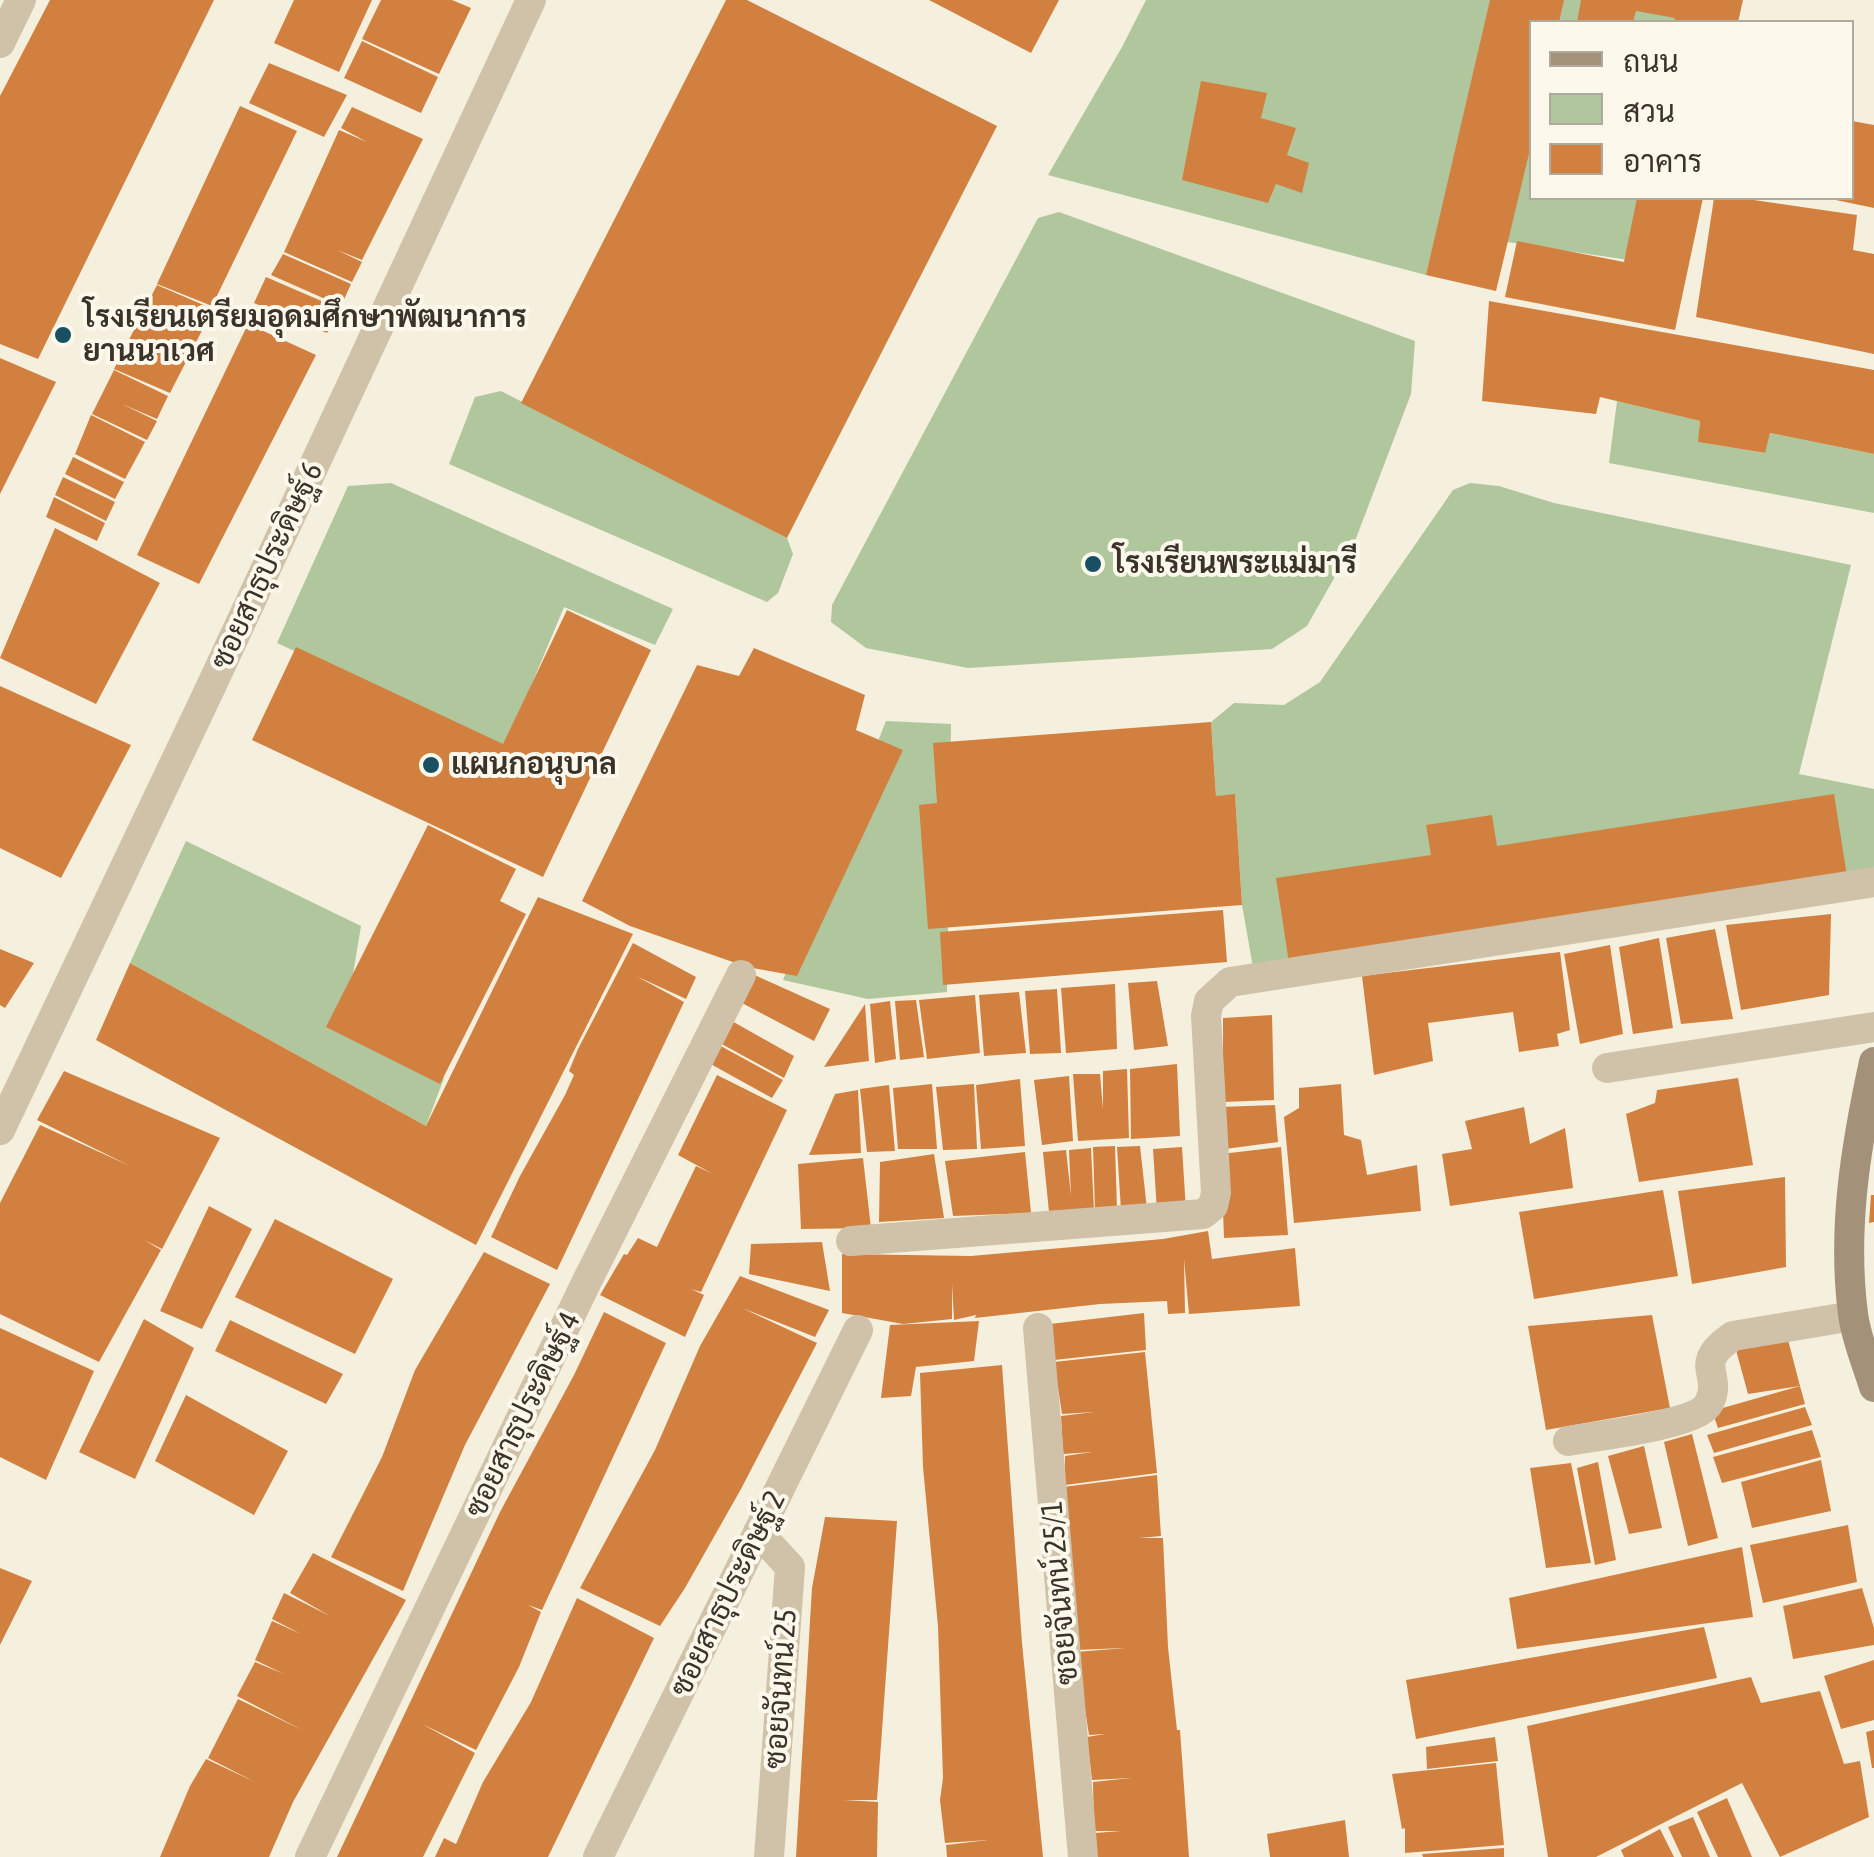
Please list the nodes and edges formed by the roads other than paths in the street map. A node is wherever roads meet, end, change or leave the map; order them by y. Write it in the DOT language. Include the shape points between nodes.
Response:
graph roads {
  1 [pos="21,0"];
  2 [pos="531,0"];
  3 [pos="0,44"];
  4 [pos="1874,882"];
  5 [pos="741,975"];
  6 [pos="1874,1027"];
  7 [pos="1874,1062"];
  8 [pos="1607,1068"];
  9 [pos="0,1130"];
  10 [pos="851,1241"];
  11 [pos="1853,1316"];
  12 [pos="1038,1328"];
  13 [pos="858,1330"];
  14 [pos="1874,1388"];
  15 [pos="1568,1441"];
  16 [pos="758,1532"];
  17 [pos="310,1857"];
  18 [pos="598,1857"];
  19 [pos="768,1857"];
  20 [pos="1083,1857"];
  1 -- 3 [label="street"];
  2 -- 9 [label="street, ซอยสาธุประดิษฐ์ 6"];
  4 -- 10 [label="street" via="1242,978 1219,990 1206,1016 1216,1194 1203,1214"];
  5 -- 17 [label="street, ซอยสาธุประดิษฐ์ 4"];
  6 -- 8 [label="street"];
  7 -- 11 [label="street" via="1854,1155"];
  11 -- 14 [label="street"];
  11 -- 15 [label="street" via="1733,1336 1709,1360 1712,1392 1698,1413"];
  12 -- 20 [label="street, ซอยจันทน์ 25/1"];
  13 -- 16 [label="street, ซอยสาธุประดิษฐ์ 2"];
  16 -- 18 [label="street, ซอยสาธุประดิษฐ์ 2"];
  16 -- 19 [label="street, ซอยจันทน์ 25" via="790,1567"];
}
